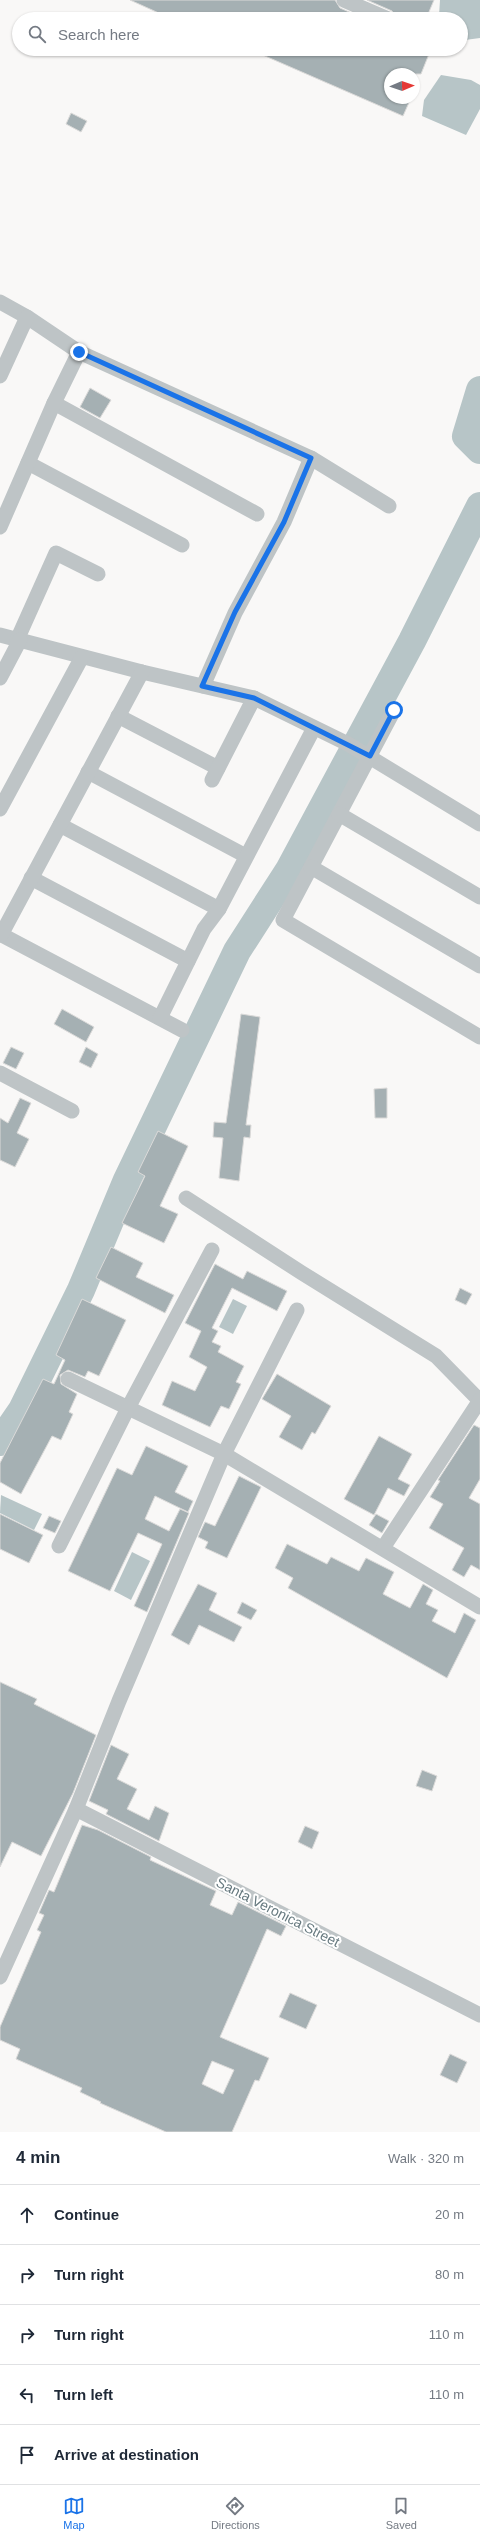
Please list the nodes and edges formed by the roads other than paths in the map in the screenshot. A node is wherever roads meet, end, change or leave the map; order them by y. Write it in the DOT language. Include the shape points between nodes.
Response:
graph roads {
  1 [pos="344,0"];
  2 [pos="372,12"];
  3 [pos="0,302"];
  4 [pos="27,317"];
  5 [pos="79,352"];
  6 [pos="0,376"];
  7 [pos="54,403"];
  8 [pos="311,458"];
  9 [pos="28,463"];
  10 [pos="389,506"];
  11 [pos="257,514"];
  12 [pos="0,527"];
  13 [pos="182,545"];
  14 [pos="98,574"];
  15 [pos="0,635"];
  16 [pos="18,640"];
  17 [pos="82,657"];
  18 [pos="142,672"];
  19 [pos="0,678"];
  20 [pos="202,686"];
  21 [pos="254,698"];
  22 [pos="394,710"];
  23 [pos="118,716"];
  24 [pos="314,728"];
  25 [pos="367,755"];
  26 [pos="88,772"];
  27 [pos="0,809"];
  28 [pos="339,814"];
  29 [pos="480,824"];
  30 [pos="60,825"];
  31 [pos="246,856"];
  32 [pos="311,867"];
  33 [pos="31,878"];
  34 [pos="480,897"];
  35 [pos="219,909"];
  36 [pos="0,935"];
  37 [pos="188,961"];
  38 [pos="480,966"];
  39 [pos="160,1018"];
  40 [pos="182,1030"];
  41 [pos="478,1031"];
  42 [pos="0,1073"];
  43 [pos="72,1111"];
  44 [pos="186,1198"];
  45 [pos="212,1250"];
  46 [pos="297,1310"];
  47 [pos="68,1379"];
  48 [pos="480,1400"];
  49 [pos="128,1408"];
  50 [pos="224,1454"];
  51 [pos="59,1546"];
  52 [pos="383,1548"];
  53 [pos="480,1607"];
  54 [pos="76,1809"];
  55 [pos="0,1977"];
  56 [pos="480,2015"];
  1 -- 2 [label="street"];
  3 -- 4 [label="street"];
  4 -- 5 [label="street"];
  4 -- 6 [label="street"];
  5 -- 7 [label="street"];
  5 -- 8 [label="street"];
  7 -- 9 [label="street"];
  7 -- 11 [label="street"];
  8 -- 10 [label="street"];
  8 -- 20 [label="street" via="284,522 235,612"];
  9 -- 12 [label="street"];
  9 -- 13 [label="street"];
  14 -- 16 [label="street" via="56,553"];
  15 -- 16 [label="street"];
  16 -- 17 [label="street"];
  16 -- 19 [label="street"];
  17 -- 18 [label="street"];
  17 -- 27 [label="street"];
  18 -- 20 [label="street"];
  18 -- 23 [label="street"];
  20 -- 21 [label="street"];
  21 -- 23 [label="street" via="215,774"];
  21 -- 24 [label="street"];
  22 -- 25 [label="street"];
  23 -- 26 [label="street"];
  24 -- 25 [label="street"];
  24 -- 31 [label="street"];
  25 -- 28 [label="street"];
  25 -- 29 [label="street"];
  26 -- 30 [label="street"];
  26 -- 31 [label="street"];
  28 -- 32 [label="street"];
  28 -- 34 [label="street"];
  30 -- 33 [label="street"];
  30 -- 35 [label="street"];
  31 -- 35 [label="street"];
  32 -- 38 [label="street"];
  32 -- 41 [label="street" via="283,920"];
  33 -- 36 [label="street"];
  33 -- 37 [label="street"];
  35 -- 37 [label="street" via="204,929"];
  36 -- 39 [label="street"];
  37 -- 39 [label="street"];
  39 -- 40 [label="street"];
  42 -- 43 [label="street"];
  44 -- 48 [label="street" via="436,1356"];
  45 -- 49 [label="street"];
  46 -- 50 [label="street"];
  47 -- 49 [label="street"];
  48 -- 52 [label="street"];
  49 -- 50 [label="street"];
  49 -- 51 [label="street"];
  50 -- 52 [label="street"];
  50 -- 54 [label="street"];
  52 -- 53 [label="street"];
  54 -- 55 [label="street"];
  54 -- 56 [label="street, Santa Veronica Street"];
}
